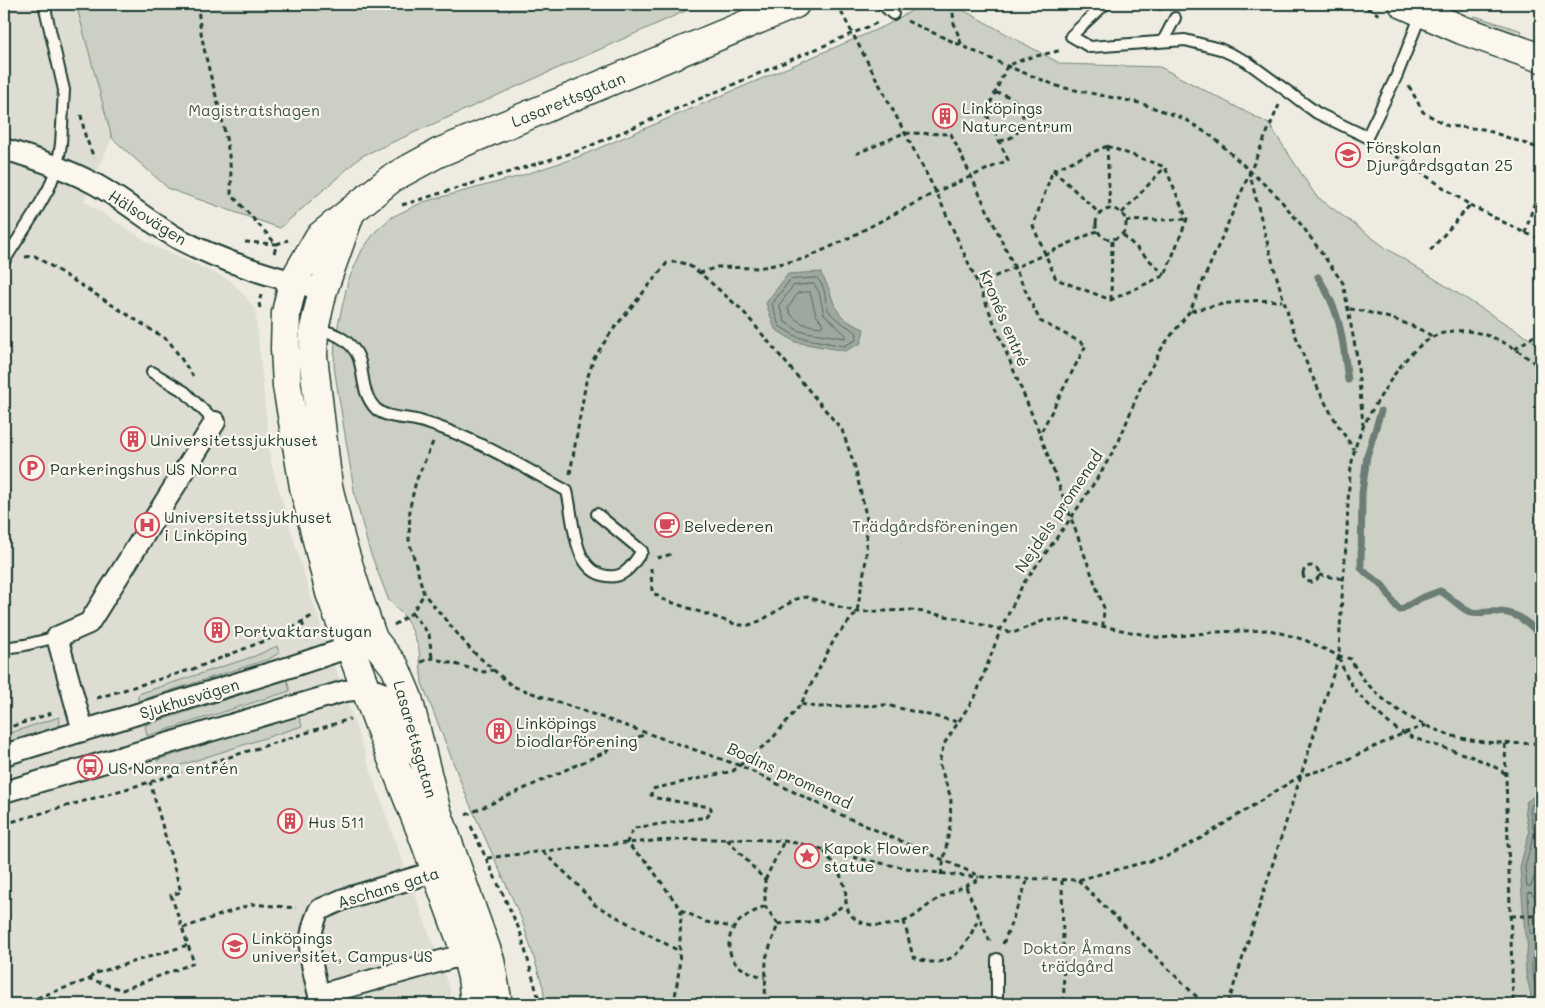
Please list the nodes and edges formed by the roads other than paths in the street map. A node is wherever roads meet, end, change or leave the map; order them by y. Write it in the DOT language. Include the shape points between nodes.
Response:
graph roads {
  1 [pos="44,4"];
  2 [pos="795,4"];
  3 [pos="882,4"];
  4 [pos="1105,4"];
  5 [pos="1412,8"];
  6 [pos="893,14"];
  7 [pos="1175,18"];
  8 [pos="1163,41"];
  9 [pos="1541,58"];
  10 [pos="4,149"];
  11 [pos="57,167"];
  12 [pos="351,211"];
  13 [pos="4,261"];
  14 [pos="293,282"];
  15 [pos="323,290"];
  16 [pos="314,329"];
  17 [pos="152,372"];
  18 [pos="215,422"];
  19 [pos="597,514"];
  20 [pos="380,633"];
  21 [pos="57,637"];
  22 [pos="4,648"];
  23 [pos="366,690"];
  24 [pos="83,731"];
  25 [pos="4,755"];
  26 [pos="4,792"];
  27 [pos="449,808"];
  28 [pos="446,869"];
  29 [pos="466,954"];
  30 [pos="998,958"];
  31 [pos="475,1004"];
  32 [pos="498,1004"];
  33 [pos="997,1004"];
  1 -- 11 [label="lane" via="64,90"];
  2 -- 12 [label="main road, Lasarettsgatan" via="438,154 392,178"];
  3 -- 6 [label="lane"];
  4 -- 8 [label="lane" via="1071,36 1090,47"];
  5 -- 8 [label="lane" via="1397,75 1367,137 1317,112 1246,61 1220,49 1185,40"];
  5 -- 9 [label="main road"];
  7 -- 8 [label="lane"];
  10 -- 11 [label="street, Hälsovägen"];
  11 -- 13 [label="lane, bridge" via="36,211"];
  11 -- 14 [label="street, Hälsovägen" via="94,183 160,228 210,254"];
  12 -- 14 [label="main road, Lasarettsgatan" via="319,237"];
  12 -- 15 [label="main road, Lasarettsgatan"];
  14 -- 15 [label="street, Hälsovägen"];
  14 -- 20 [label="main road, Lasarettsgatan" via="286,313 287,386 316,544"];
  15 -- 16 [label="main road, Lasarettsgatan"];
  16 -- 19 [label="lane" via="331,332 344,339 356,353 368,398 378,410 474,440 567,491 576,536 587,566 602,575 625,573 642,551"];
  16 -- 20 [label="main road, Lasarettsgatan" via="313,356 328,486 341,541"];
  17 -- 18 [label="lane" via="185,392"];
  18 -- 21 [label="street" via="89,623"];
  20 -- 23 [label="main road, Lasarettsgatan"];
  20 -- 24 [label="street, Sjukhusvägen"];
  20 -- 27 [label="main road, Lasarettsgatan"];
  21 -- 22 [label="lane"];
  21 -- 24 [label="street"];
  23 -- 26 [label="street" via="326,696"];
  23 -- 27 [label="street, Lasarettsgatan" via="383,692 389,698"];
  23 -- 28 [label="main road, Lasarettsgatan"];
  24 -- 25 [label="street, Sjukhusvägen"];
  27 -- 28 [label="main road, Lasarettsgatan"];
  28 -- 29 [label="main road, Lasarettsgatan"];
  28 -- 29 [label="street, Aschans gata" via="344,899 319,910 308,942 319,995"];
  28 -- 32 [label="main road, Lasarettsgatan" via="490,960"];
  29 -- 31 [label="main road, Lasarettsgatan"];
  30 -- 33 [label="lane"];
}
